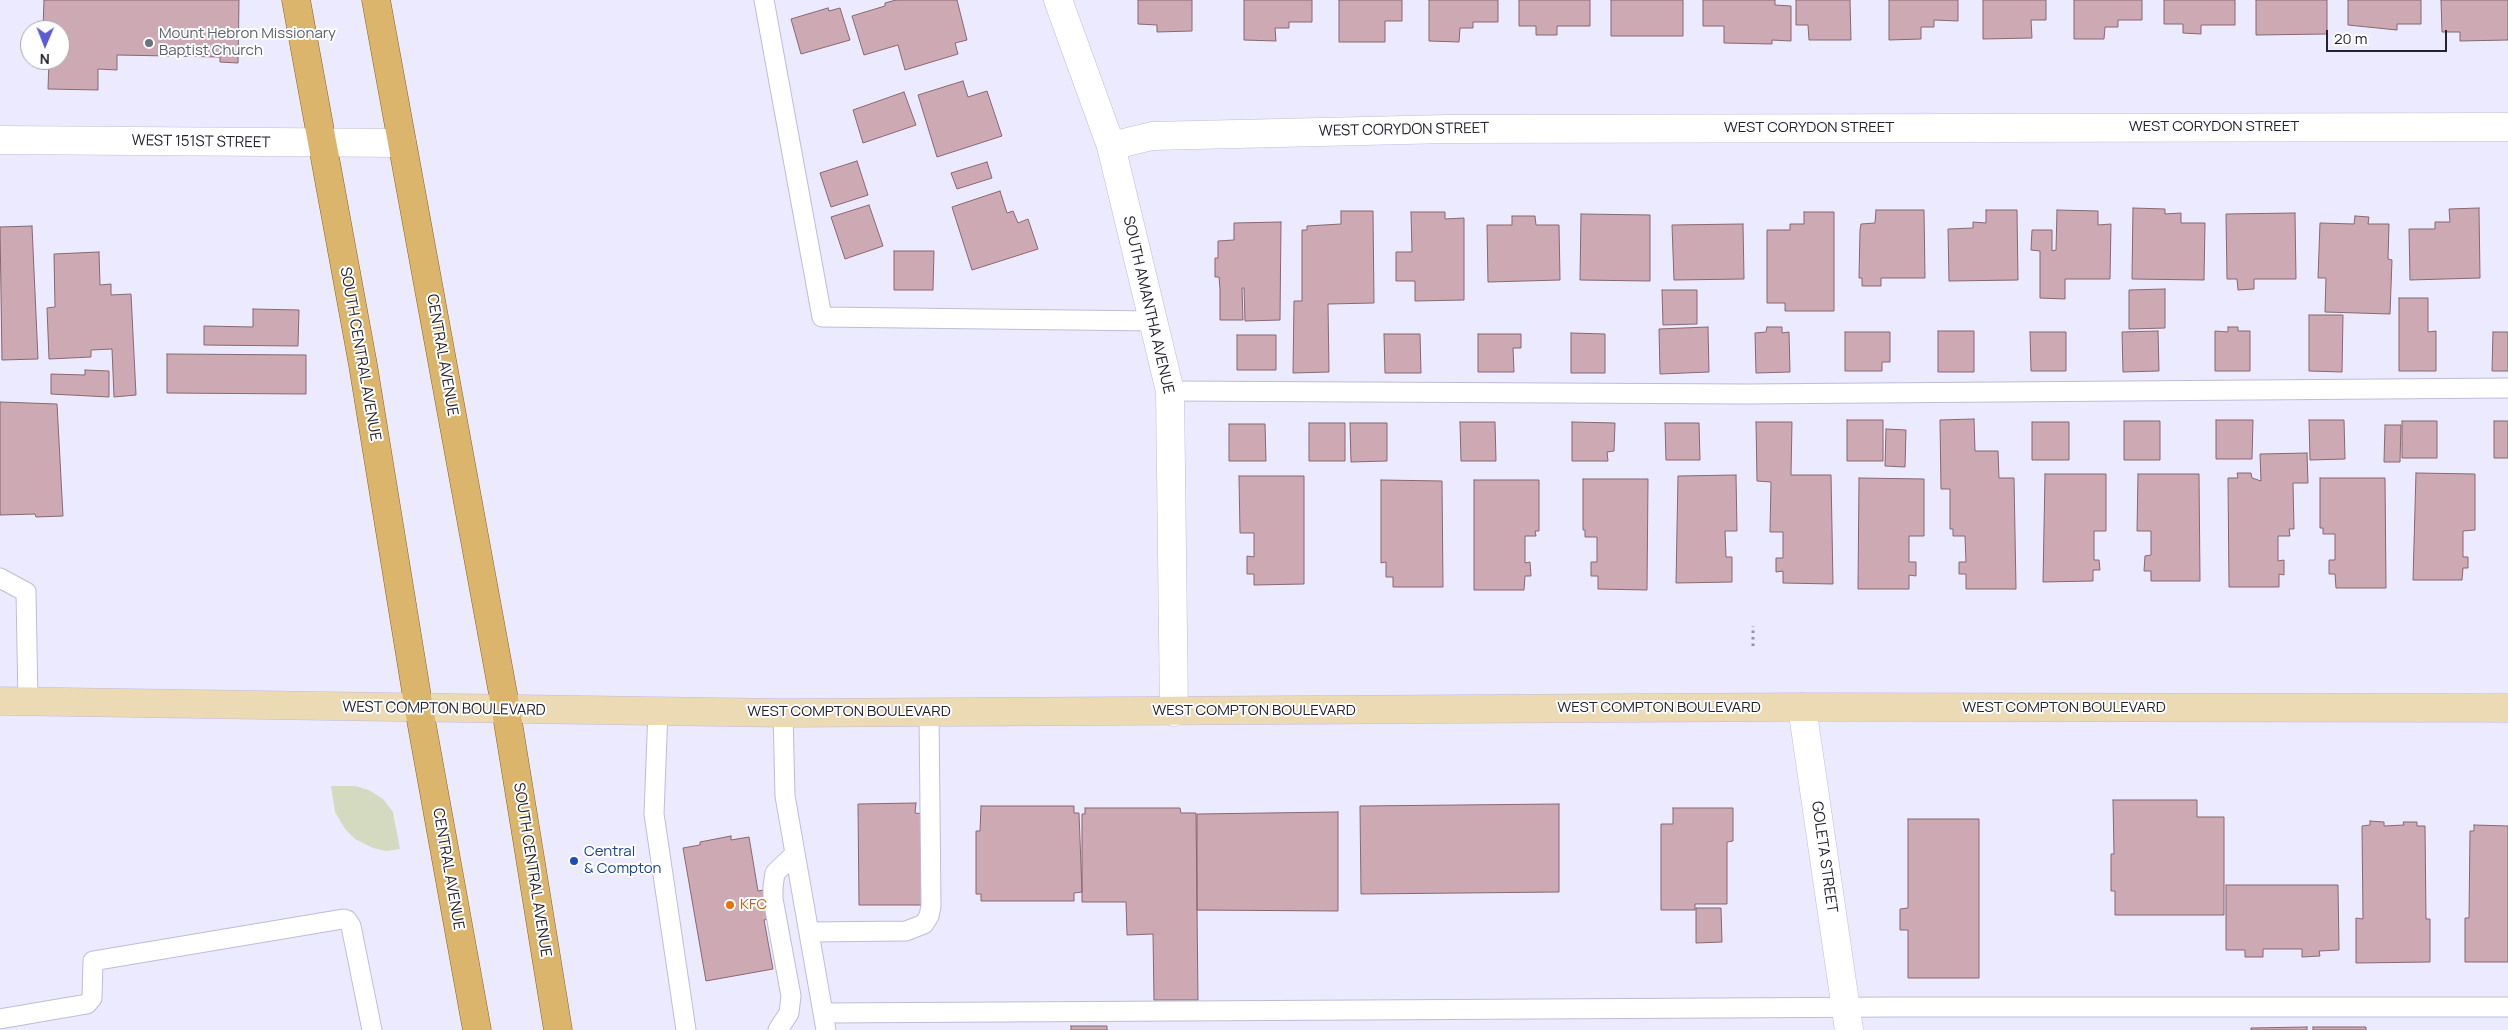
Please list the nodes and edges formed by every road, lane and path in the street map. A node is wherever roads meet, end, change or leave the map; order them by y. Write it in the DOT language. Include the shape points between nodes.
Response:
graph roads {
  1 [pos="296,0"];
  2 [pos="764,0"];
  3 [pos="1058,0"];
  4 [pos="381,7"];
  5 [pos="2508,126"];
  6 [pos="0,140"];
  7 [pos="322,143"];
  8 [pos="402,143"];
  9 [pos="1111,146"];
  10 [pos="1153,321"];
  11 [pos="2508,388"];
  12 [pos="1170,390"];
  13 [pos="0,578"];
  14 [pos="1754,626"];
  15 [pos="1753,646"];
  16 [pos="0,701"];
  17 [pos="28,702"];
  18 [pos="1802,707"];
  19 [pos="2508,708"];
  20 [pos="419,709"];
  21 [pos="506,710"];
  22 [pos="658,712"];
  23 [pos="930,712"];
  24 [pos="1174,712"];
  25 [pos="783,713"];
  26 [pos="795,854"];
  27 [pos="809,932"];
  28 [pos="2508,1007"];
  29 [pos="0,1019"];
  30 [pos="1847,1019"];
  31 [pos="825,1021"];
  32 [pos="372,1030"];
  33 [pos="477,1030"];
  34 [pos="558,1030"];
  35 [pos="686,1030"];
  36 [pos="778,1030"];
  1 -- 7 [label="main road, SOUTH CENTRAL AVENUE"];
  2 -- 10 [label="lane" via="822,317"];
  3 -- 9 [label="street, SOUTH AMANTHA AVENUE"];
  4 -- 8 [label="main road, CENTRAL AVENUE"];
  5 -- 9 [label="street, WEST CORYDON STREET" via="1448,129 1152,136"];
  6 -- 7 [label="street, WEST 151ST STREET"];
  7 -- 8 [label="street, WEST 151ST STREET"];
  7 -- 20 [label="main road, SOUTH CENTRAL AVENUE" via="363,365"];
  8 -- 21 [label="main road, CENTRAL AVENUE"];
  9 -- 10 [label="street, SOUTH AMANTHA AVENUE"];
  10 -- 12 [label="street, SOUTH AMANTHA AVENUE"];
  11 -- 12 [label="lane" via="1746,394"];
  12 -- 24 [label="street, SOUTH AMANTHA AVENUE"];
  13 -- 17 [label="lane" via="26,592"];
  14 -- 15 [label="path"];
  16 -- 17 [label="main road, WEST COMPTON BOULEVARD"];
  17 -- 20 [label="main road, WEST COMPTON BOULEVARD"];
  18 -- 19 [label="main road, WEST COMPTON BOULEVARD"];
  18 -- 24 [label="main road, WEST COMPTON BOULEVARD"];
  18 -- 30 [label="street, GOLETA STREET"];
  20 -- 21 [label="main road, WEST COMPTON BOULEVARD"];
  20 -- 33 [label="main road, CENTRAL AVENUE"];
  21 -- 22 [label="main road, WEST COMPTON BOULEVARD"];
  21 -- 34 [label="main road, SOUTH CENTRAL AVENUE"];
  22 -- 25 [label="main road, WEST COMPTON BOULEVARD"];
  22 -- 35 [label="lane" via="654,814"];
  23 -- 24 [label="main road, WEST COMPTON BOULEVARD"];
  23 -- 25 [label="main road, WEST COMPTON BOULEVARD"];
  23 -- 27 [label="lane" via="929,916 924,924 906,932"];
  25 -- 26 [label="lane" via="785,796"];
  26 -- 27 [label="lane"];
  26 -- 36 [label="lane" via="775,873 773,887 791,996 789,1013"];
  27 -- 31 [label="lane"];
  28 -- 30 [label="lane"];
  29 -- 32 [label="lane" via="87,1004 92,998 92,961 343,919 352,926"];
  30 -- 31 [label="lane"];
}
